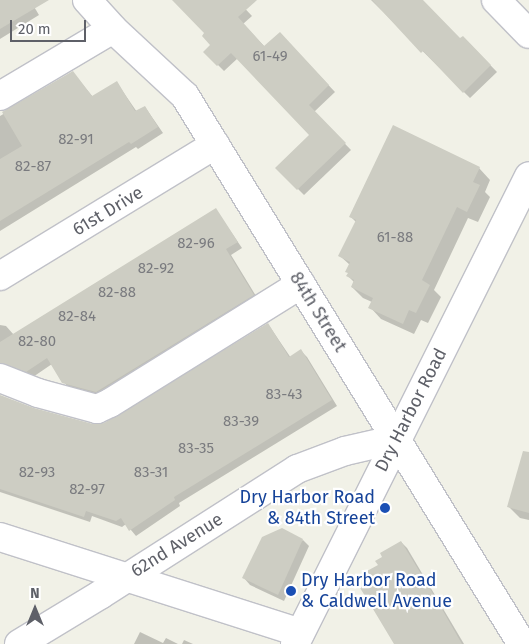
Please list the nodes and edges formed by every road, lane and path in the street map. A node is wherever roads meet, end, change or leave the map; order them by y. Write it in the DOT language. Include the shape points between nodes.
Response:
graph roads {
  1 [pos="88,0"];
  2 [pos="496,0"];
  3 [pos="113,28"];
  4 [pos="529,34"];
  5 [pos="0,96"];
  6 [pos="215,145"];
  7 [pos="529,176"];
  8 [pos="0,276"];
  9 [pos="301,284"];
  10 [pos="0,378"];
  11 [pos="397,439"];
  12 [pos="0,537"];
  13 [pos="128,576"];
  14 [pos="298,639"];
  15 [pos="19,644"];
  16 [pos="522,644"];
  1 -- 3 [label="street, 84th Street"];
  2 -- 4 [label="street"];
  3 -- 5 [label="street"];
  3 -- 6 [label="street, 84th Street" via="185,96"];
  6 -- 8 [label="street, 61st Drive"];
  6 -- 9 [label="street, 84th Street"];
  7 -- 11 [label="street, Dry Harbor Road"];
  9 -- 10 [label="street" via="97,409 38,393"];
  9 -- 11 [label="street, 84th Street"];
  11 -- 13 [label="street, 62nd Avenue" via="297,469"];
  11 -- 14 [label="street, Dry Harbor Road"];
  11 -- 16 [label="street, 84th Street"];
  12 -- 13 [label="street"];
  13 -- 14 [label="street"];
  13 -- 15 [label="street, 62nd Avenue"];
}
